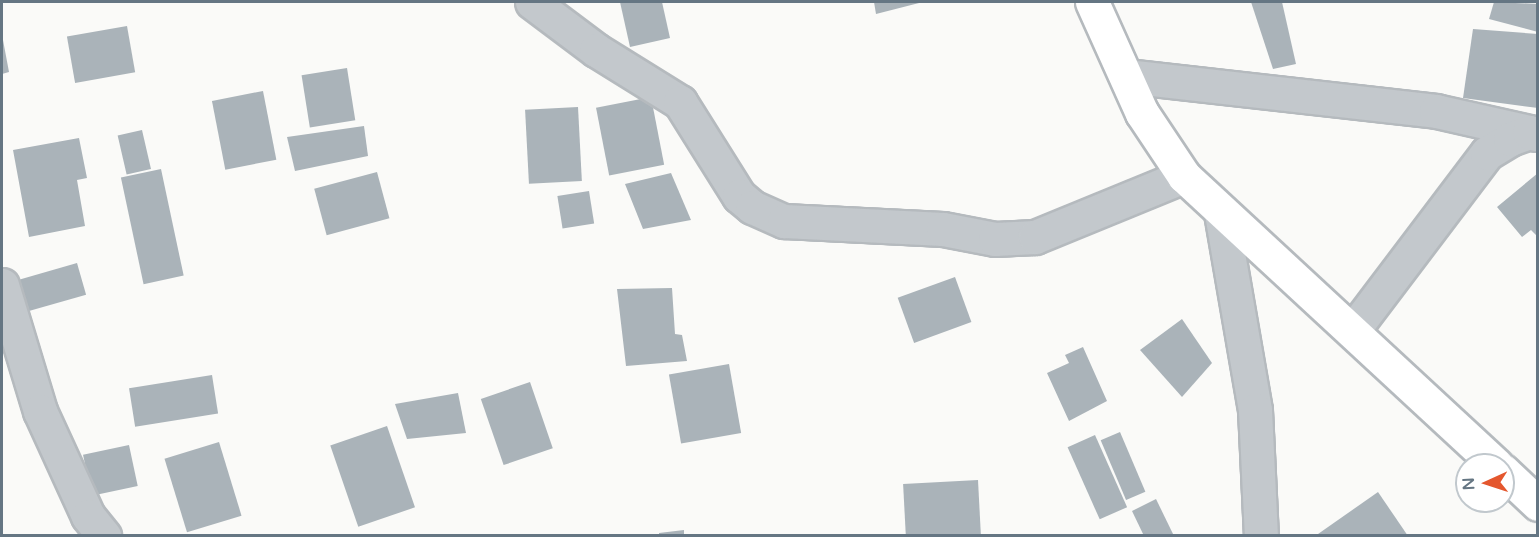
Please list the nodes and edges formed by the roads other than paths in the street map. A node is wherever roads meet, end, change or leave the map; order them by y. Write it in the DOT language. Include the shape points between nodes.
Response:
graph roads {
  1 [pos="532,2"];
  2 [pos="1092,2"];
  3 [pos="1126,76"];
  4 [pos="1533,133"];
  5 [pos="1184,176"];
  6 [pos="1221,213"];
  7 [pos="2,285"];
  8 [pos="1353,330"];
  9 [pos="1483,453"];
  10 [pos="1515,482"];
  11 [pos="1538,504"];
  12 [pos="104,536"];
  13 [pos="1261,536"];
  1 -- 5 [label="street" via="596,50 680,102 739,196 752,207 784,220 943,229 995,239 1035,237"];
  2 -- 3 [label="main road"];
  3 -- 4 [label="street" via="1436,111"];
  3 -- 5 [label="main road" via="1142,113"];
  4 -- 8 [label="street" via="1487,153"];
  5 -- 6 [label="main road"];
  6 -- 8 [label="main road"];
  6 -- 13 [label="street" via="1255,410"];
  7 -- 12 [label="street" via="40,411 88,516"];
  8 -- 9 [label="main road"];
  10 -- 11 [label="main road"];
}
